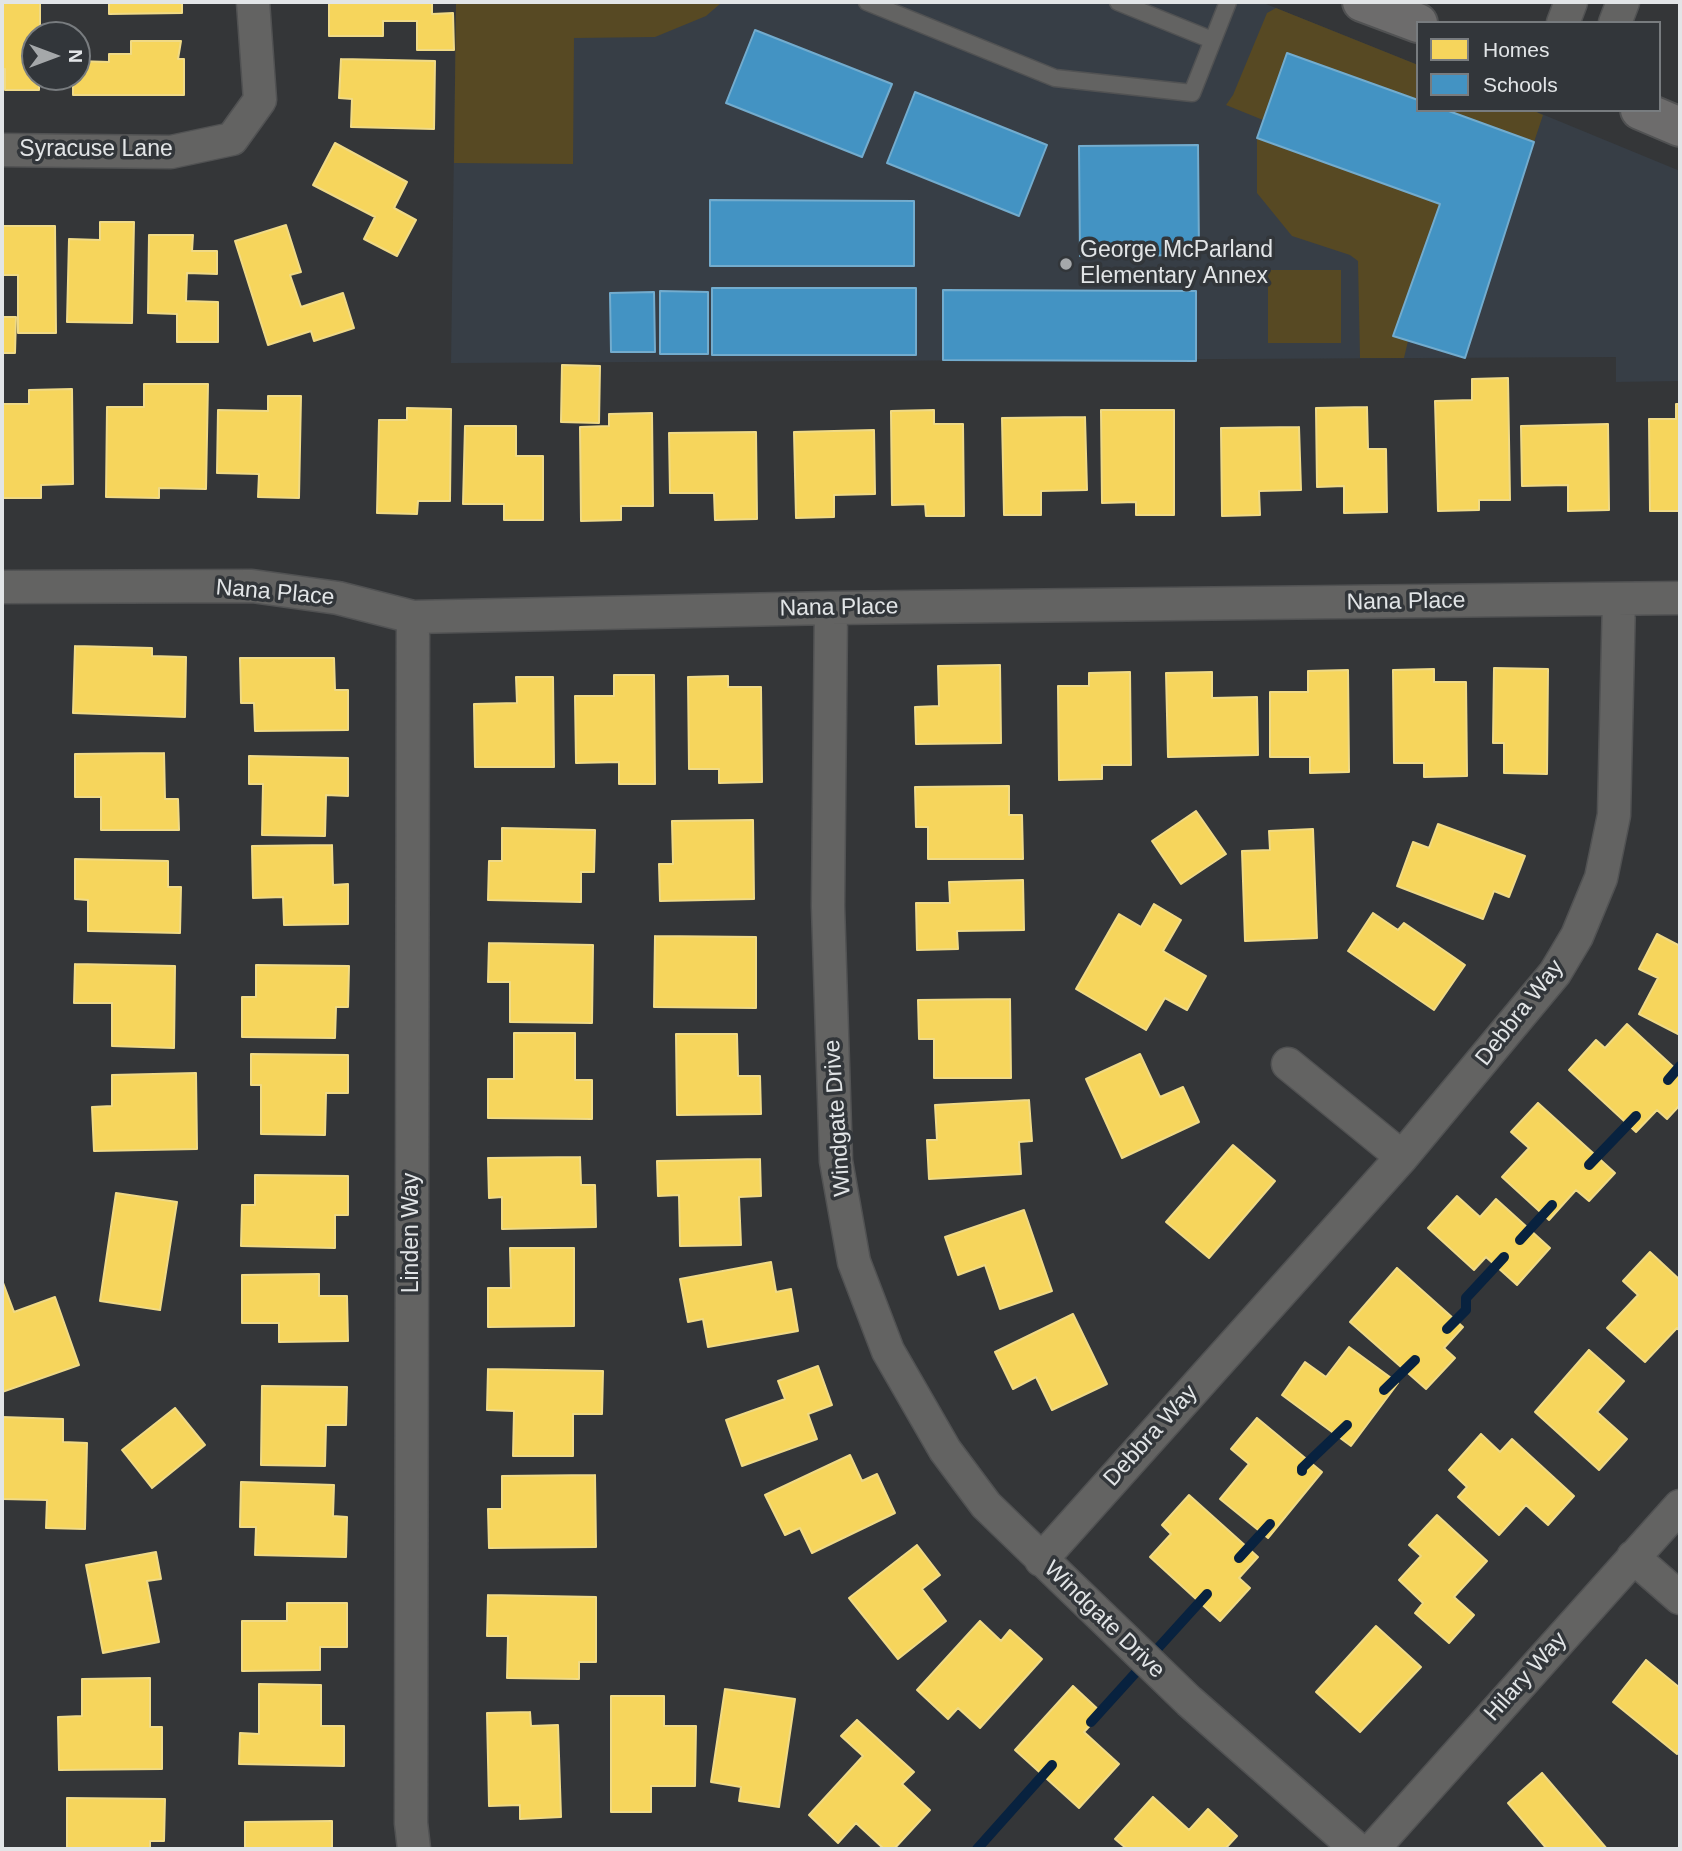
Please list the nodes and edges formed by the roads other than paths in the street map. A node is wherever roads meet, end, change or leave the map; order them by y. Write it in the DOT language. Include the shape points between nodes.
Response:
graph roads {
  1 [pos="253,2"];
  2 [pos="867,2"];
  3 [pos="1118,2"];
  4 [pos="1228,2"];
  5 [pos="1362,2"];
  6 [pos="1571,2"];
  7 [pos="1622,2"];
  8 [pos="1564,21"];
  9 [pos="1616,21"];
  10 [pos="1416,22"];
  11 [pos="1212,40"];
  12 [pos="1645,112"];
  13 [pos="1680,127"];
  14 [pos="2,150"];
  15 [pos="2,587"];
  16 [pos="1680,598"];
  17 [pos="1619,599"];
  18 [pos="831,608"];
  19 [pos="413,617"];
  20 [pos="1287,1064"];
  21 [pos="1402,1157"];
  22 [pos="1680,1506"];
  23 [pos="1633,1557"];
  24 [pos="1041,1560"];
  25 [pos="1680,1598"];
  26 [pos="415,1849"];
  27 [pos="1357,1849"];
  28 [pos="1373,1849"];
  1 -- 14 [label="street, Syracuse Lane" via="260,100 232,139 171,152"];
  2 -- 11 [label="lane" via="1055,78 1192,93"];
  3 -- 11 [label="lane"];
  4 -- 11 [label="lane"];
  5 -- 10 [label="street"];
  6 -- 8 [label="street"];
  7 -- 9 [label="street"];
  12 -- 13 [label="street"];
  15 -- 19 [label="street, Nana Place" via="252,586 338,598"];
  16 -- 17 [label="street, Nana Place"];
  17 -- 18 [label="street, Nana Place"];
  17 -- 21 [label="street, Debbra Way" via="1614,816 1601,878 1555,974"];
  18 -- 19 [label="street, Nana Place"];
  18 -- 24 [label="street, Windgate Drive" via="828,906 836,1147 854,1262 888,1350 945,1450 986,1505"];
  19 -- 26 [label="street, Linden Way" via="411,1823"];
  20 -- 21 [label="street"];
  21 -- 24 [label="street, Debbra Way"];
  22 -- 23 [label="street, Hilary Way"];
  23 -- 25 [label="street"];
  23 -- 28 [label="street, Hilary Way"];
  24 -- 27 [label="street, Windgate Drive" via="1189,1701"];
}
